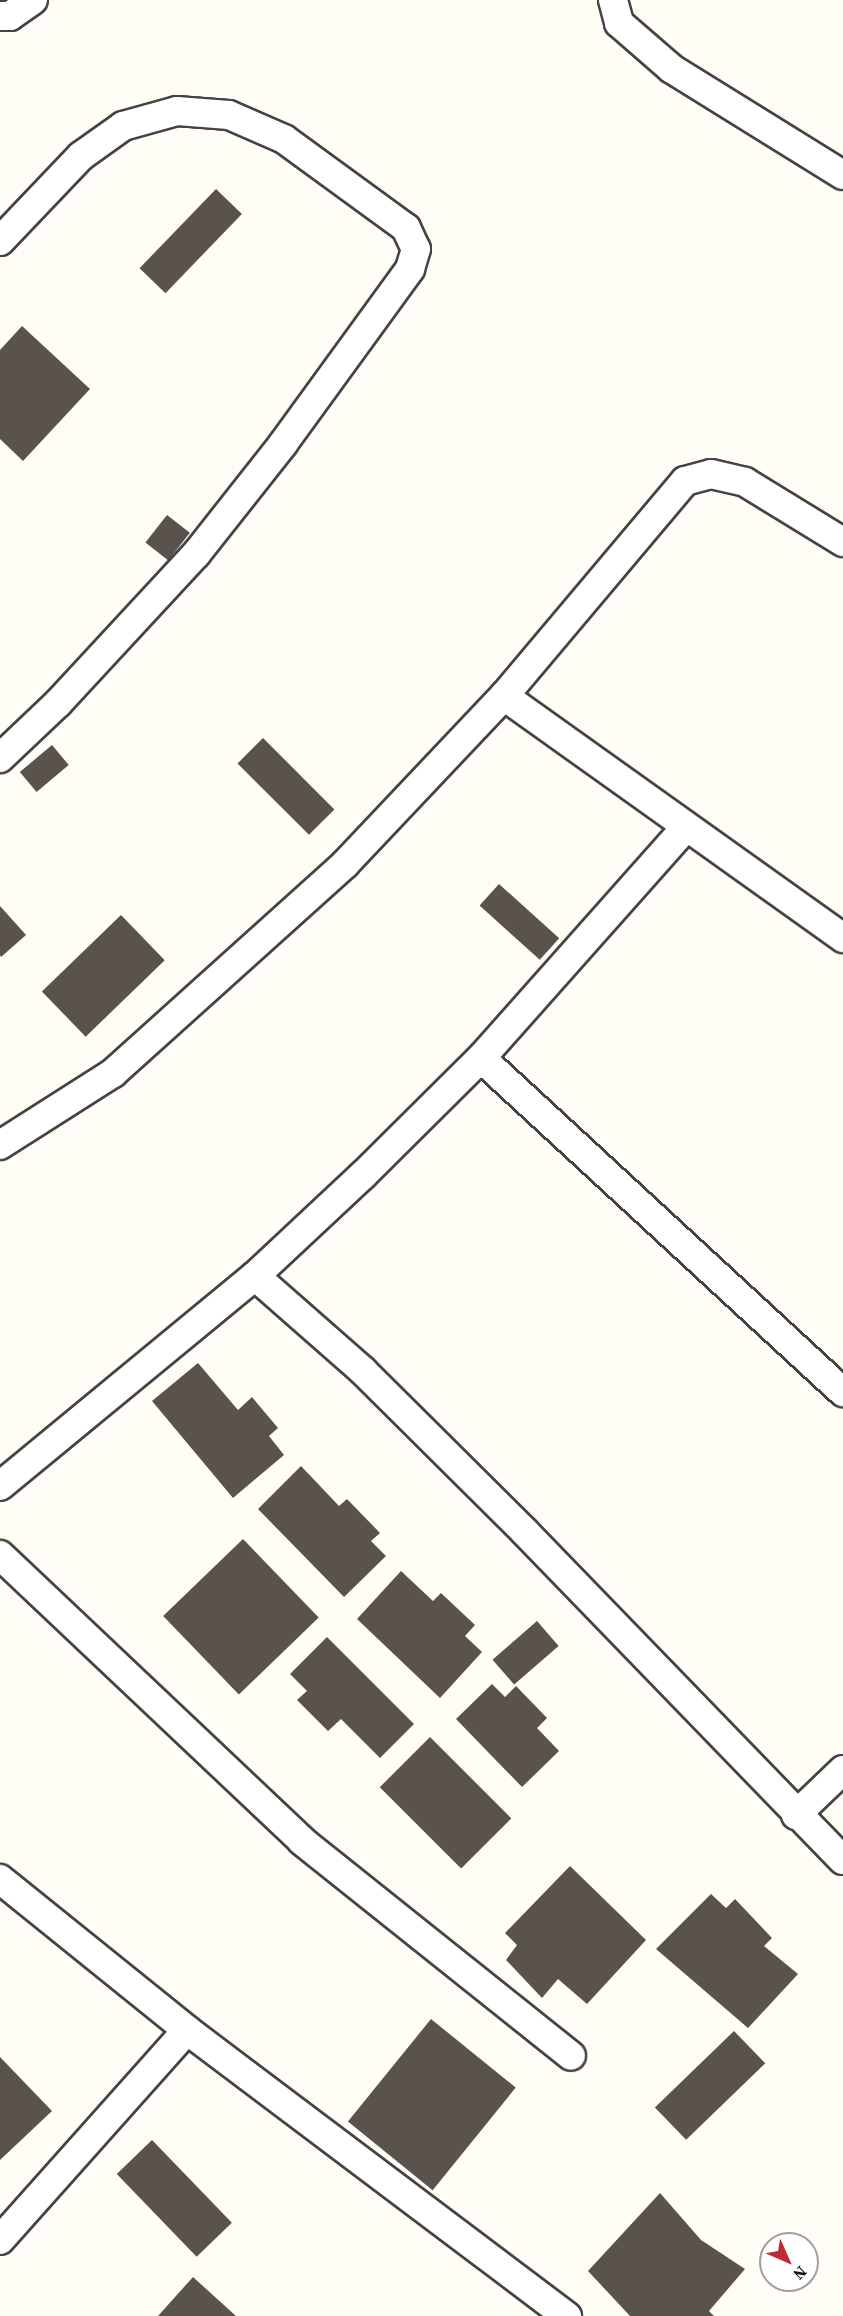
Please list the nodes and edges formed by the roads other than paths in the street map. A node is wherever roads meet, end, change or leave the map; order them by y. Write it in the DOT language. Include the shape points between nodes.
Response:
graph roads {
  1 [pos="33,0"];
  2 [pos="614,0"];
  3 [pos="0,16"];
  4 [pos="843,175"];
  5 [pos="0,241"];
  6 [pos="843,542"];
  7 [pos="504,696"];
  8 [pos="0,758"];
  9 [pos="684,829"];
  10 [pos="843,938"];
  11 [pos="481,1058"];
  12 [pos="0,1145"];
  13 [pos="255,1276"];
  14 [pos="843,1392"];
  15 [pos="0,1486"];
  16 [pos="0,1555"];
  17 [pos="843,1770"];
  18 [pos="796,1815"];
  19 [pos="843,1860"];
  20 [pos="0,1880"];
  21 [pos="187,2030"];
  22 [pos="571,2056"];
  23 [pos="0,2240"];
  24 [pos="567,2316"];
  1 -- 3 [label="street" via="10,16"];
  2 -- 4 [label="street" via="619,23 672,69"];
  5 -- 8 [label="street" via="81,156 123,126 177,111 229,115 284,139 406,228 416,249 410,269 284,444 196,554 58,703"];
  6 -- 7 [label="street" via="745,482 711,474 685,481"];
  7 -- 9 [label="street"];
  7 -- 12 [label="street" via="345,864 215,985 113,1073"];
  9 -- 10 [label="street"];
  9 -- 11 [label="street"];
  11 -- 13 [label="street"];
  11 -- 14 [label="street"];
  13 -- 15 [label="street"];
  13 -- 18 [label="street" via="363,1371"];
  16 -- 22 [label="street" via="302,1841"];
  17 -- 18 [label="street"];
  18 -- 19 [label="street"];
  20 -- 21 [label="street"];
  21 -- 23 [label="street"];
  21 -- 24 [label="street"];
}
